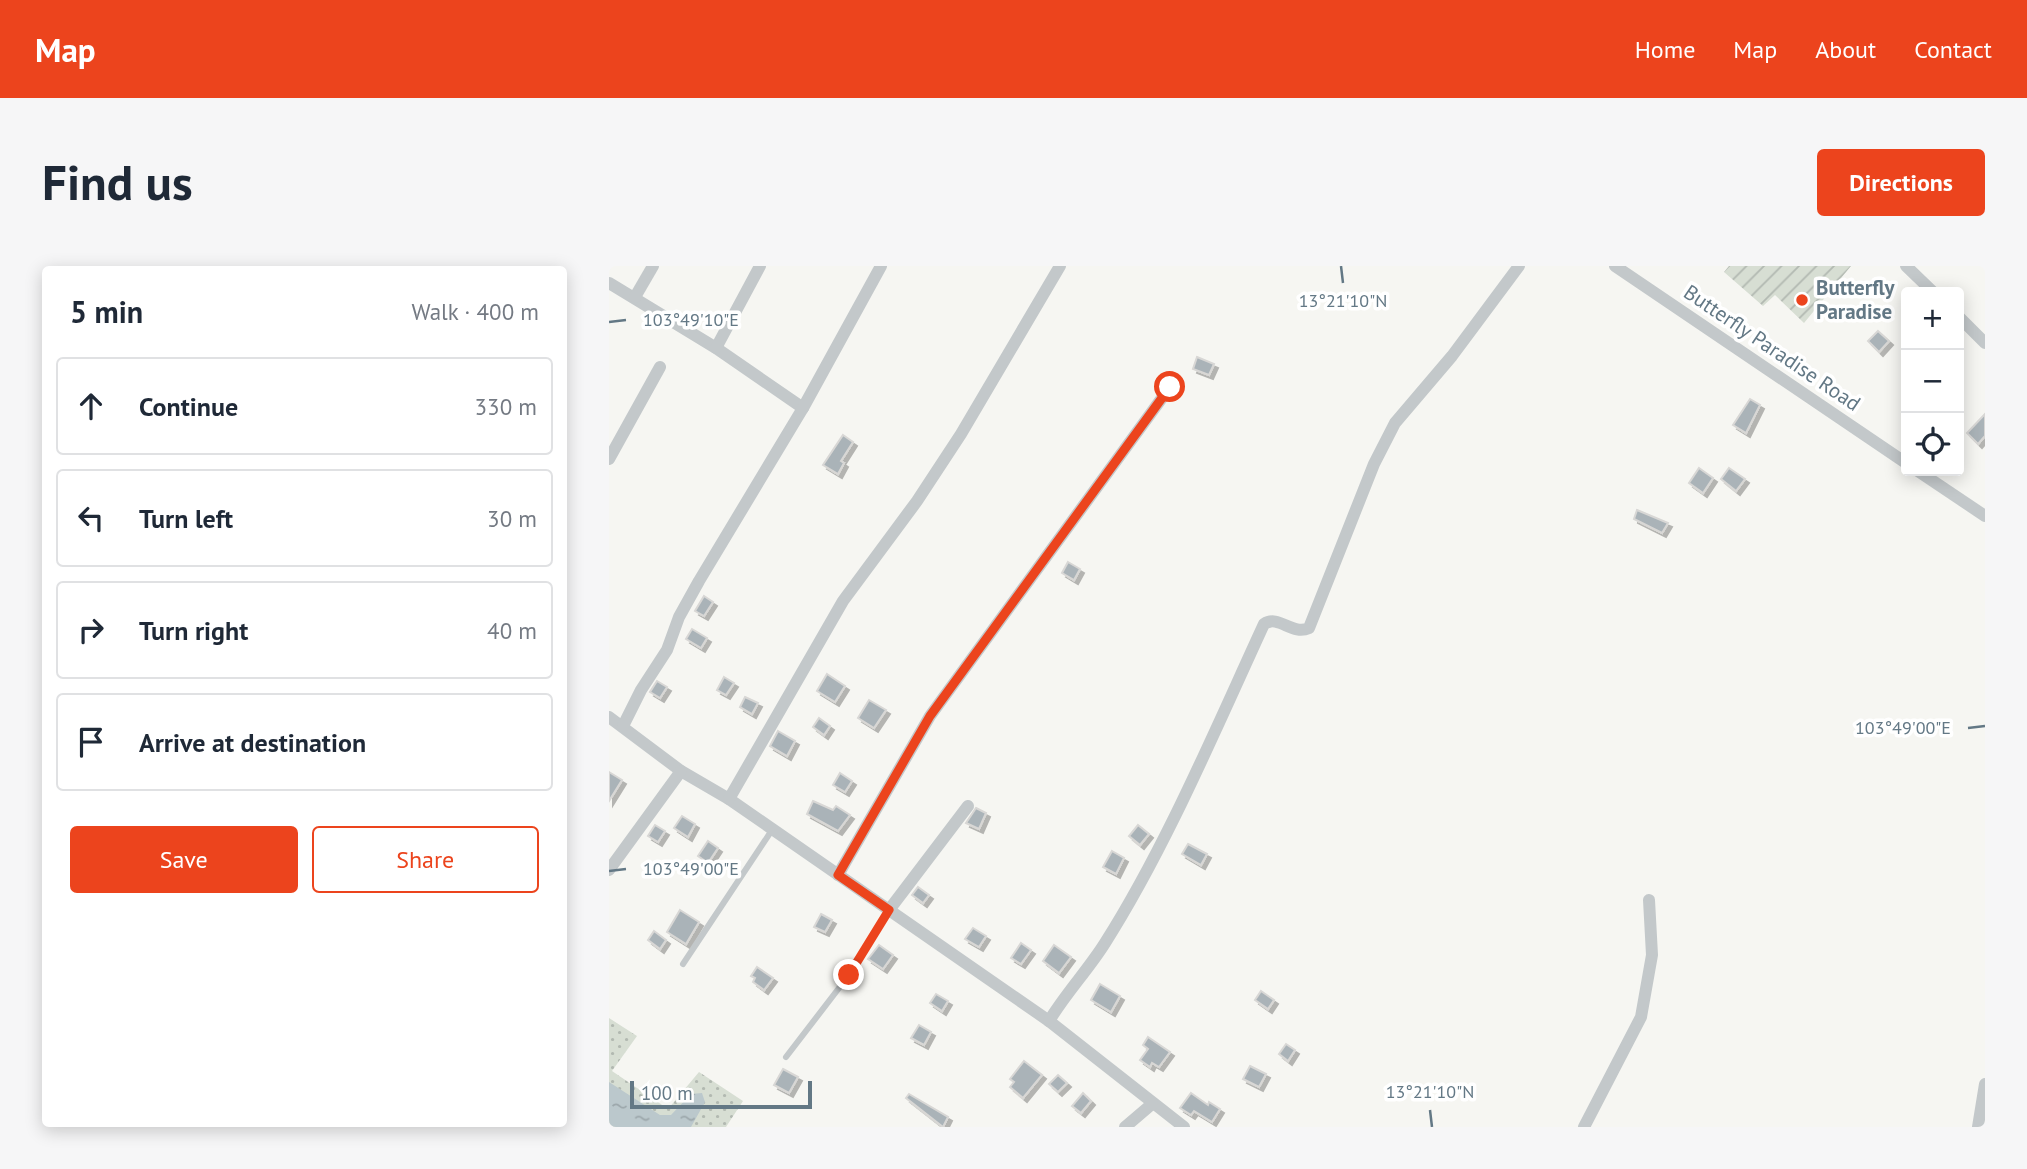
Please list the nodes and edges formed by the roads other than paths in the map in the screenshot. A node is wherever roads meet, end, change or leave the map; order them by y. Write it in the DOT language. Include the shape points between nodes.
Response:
graph roads {
  1 [pos="653,266"];
  2 [pos="761,266"];
  3 [pos="881,266"];
  4 [pos="1060,266"];
  5 [pos="1518,266"];
  6 [pos="1615,266"];
  7 [pos="1906,266"];
  8 [pos="609,283"];
  9 [pos="1928,287"];
  10 [pos="635,298"];
  11 [pos="1964,322"];
  12 [pos="1985,343"];
  13 [pos="716,348"];
  14 [pos="660,367"];
  15 [pos="1170,387"];
  16 [pos="803,408"];
  17 [pos="609,459"];
  18 [pos="1901,460"];
  19 [pos="1925,476"];
  20 [pos="1985,516"];
  21 [pos="609,717"];
  22 [pos="623,726"];
  23 [pos="681,771"];
  24 [pos="729,799"];
  25 [pos="968,806"];
  26 [pos="772,830"];
  27 [pos="609,870"];
  28 [pos="838,875"];
  29 [pos="1649,900"];
  30 [pos="889,910"];
  31 [pos="683,964"];
  32 [pos="1049,1021"];
  33 [pos="786,1057"];
  34 [pos="1985,1084"];
  35 [pos="1152,1104"];
  36 [pos="1125,1127"];
  37 [pos="1184,1127"];
  38 [pos="1584,1127"];
  39 [pos="1977,1127"];
  1 -- 10 [label="street"];
  2 -- 13 [label="street"];
  3 -- 16 [label="street"];
  4 -- 24 [label="street" via="917,502 843,601"];
  5 -- 32 [label="street" via="1452,356 1395,423 1374,464 1309,628 1296,630 1276,621 1264,624 1145,872 1104,944"];
  6 -- 18 [label="street, Butterfly Paradise Road"];
  7 -- 9 [label="street"];
  8 -- 10 [label="street"];
  10 -- 13 [label="street"];
  11 -- 12 [label="street"];
  13 -- 16 [label="street"];
  14 -- 17 [label="street"];
  15 -- 28 [label="street" via="930,716"];
  16 -- 22 [label="street" via="692,593 667,650"];
  19 -- 20 [label="street"];
  21 -- 22 [label="street"];
  22 -- 23 [label="street"];
  23 -- 24 [label="street"];
  23 -- 27 [label="street"];
  24 -- 26 [label="street"];
  25 -- 30 [label="street"];
  26 -- 28 [label="street"];
  26 -- 31 [label="lane"];
  28 -- 30 [label="street"];
  29 -- 38 [label="street" via="1652,955 1641,1017"];
  30 -- 32 [label="street"];
  30 -- 33 [label="lane" via="849,975"];
  32 -- 35 [label="street"];
  34 -- 39 [label="street"];
  35 -- 36 [label="street"];
  35 -- 37 [label="street"];
}
